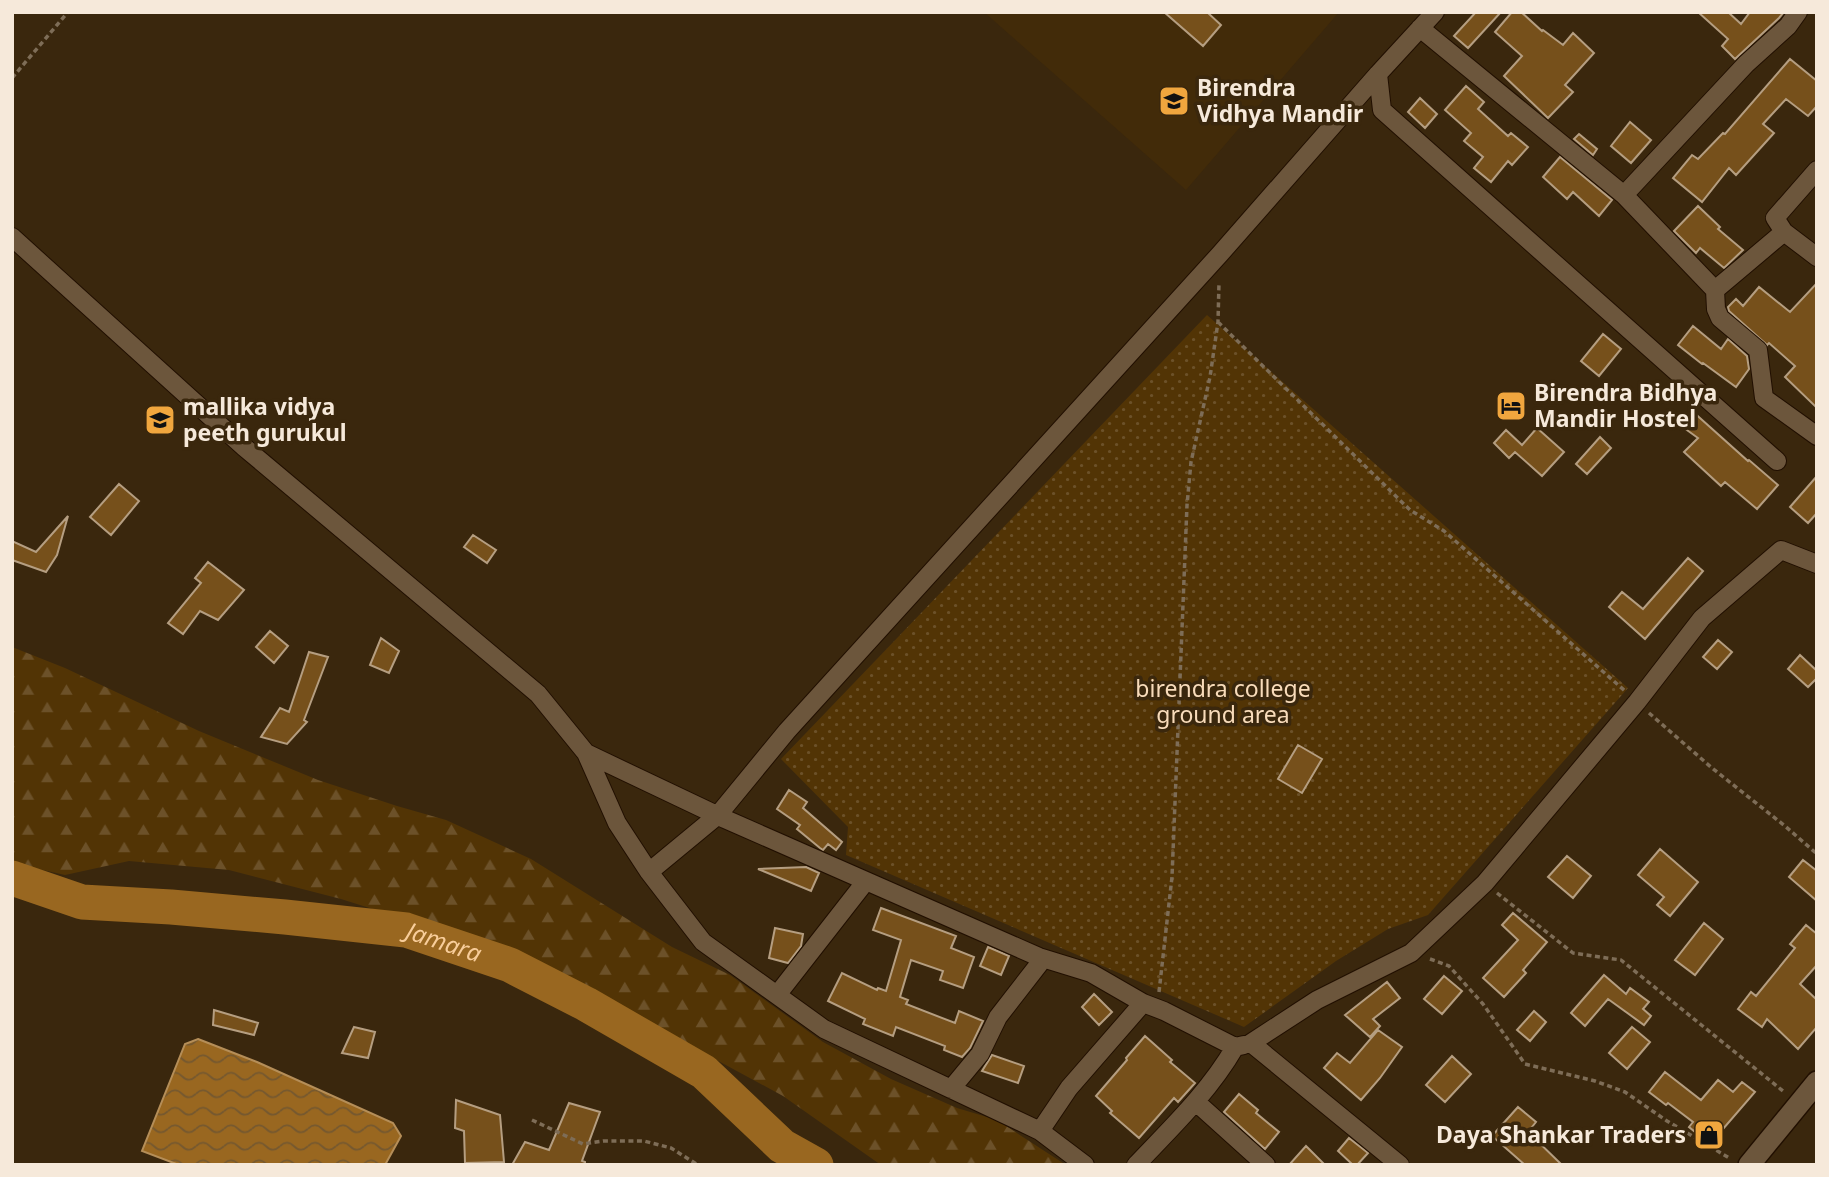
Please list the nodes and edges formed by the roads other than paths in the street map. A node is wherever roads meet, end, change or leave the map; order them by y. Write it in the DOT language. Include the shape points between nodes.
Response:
graph roads {
  1 [pos="1435,12"];
  2 [pos="1798,12"];
  3 [pos="1420,28"];
  4 [pos="1378,74"];
  5 [pos="1817,170"];
  6 [pos="1624,195"];
  7 [pos="1784,232"];
  8 [pos="12,237"];
  9 [pos="1817,257"];
  10 [pos="1715,290"];
  11 [pos="1817,436"];
  12 [pos="1777,461"];
  13 [pos="1817,564"];
  14 [pos="586,753"];
  15 [pos="718,815"];
  16 [pos="649,872"];
  17 [pos="866,881"];
  18 [pos="1043,959"];
  19 [pos="777,995"];
  20 [pos="1143,1003"];
  21 [pos="1243,1045"];
  22 [pos="1817,1082"];
  23 [pos="951,1089"];
  24 [pos="1196,1102"];
  25 [pos="1040,1131"];
  26 [pos="1085,1165"];
  27 [pos="1136,1165"];
  28 [pos="1266,1165"];
  29 [pos="1401,1165"];
  30 [pos="1749,1165"];
  1 -- 3 [label="street"];
  2 -- 6 [label="street"];
  3 -- 4 [label="street"];
  3 -- 6 [label="street"];
  4 -- 12 [label="street" via="1382,110"];
  4 -- 15 [label="street" via="787,730"];
  5 -- 7 [label="street" via="1775,218"];
  6 -- 10 [label="street"];
  7 -- 9 [label="street"];
  7 -- 10 [label="street"];
  8 -- 14 [label="street" via="244,447 538,694"];
  10 -- 11 [label="street" via="1720,318 1758,350 1764,398"];
  13 -- 21 [label="street" via="1781,550 1702,618 1485,883 1412,953 1317,1000"];
  14 -- 15 [label="street"];
  14 -- 16 [label="street" via="617,823"];
  15 -- 16 [label="street"];
  15 -- 17 [label="street"];
  16 -- 19 [label="street" via="703,942"];
  17 -- 18 [label="street"];
  17 -- 19 [label="street"];
  18 -- 20 [label="street" via="1091,973"];
  18 -- 23 [label="street"];
  19 -- 23 [label="street" via="824,1029"];
  20 -- 21 [label="street"];
  20 -- 25 [label="street" via="1069,1088"];
  21 -- 24 [label="street"];
  21 -- 29 [label="street"];
  22 -- 30 [label="street"];
  23 -- 25 [label="street"];
  24 -- 27 [label="street"];
  24 -- 28 [label="street"];
  25 -- 26 [label="street"];
}
